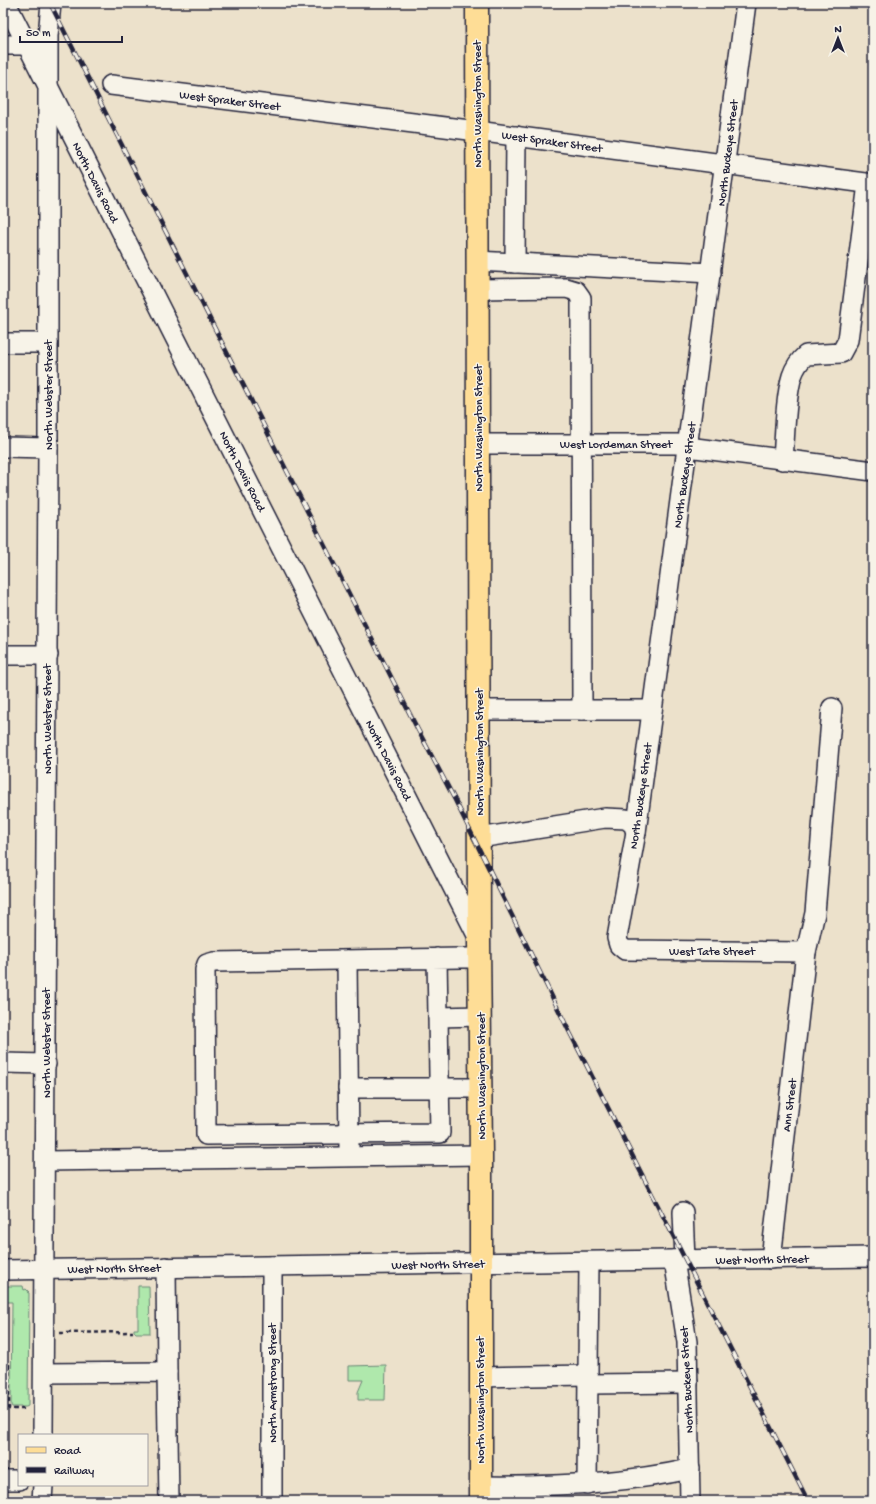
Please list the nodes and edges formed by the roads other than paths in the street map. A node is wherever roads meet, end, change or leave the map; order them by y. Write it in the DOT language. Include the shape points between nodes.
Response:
graph roads {
  1 [pos="6,3"];
  2 [pos="51,3"];
  3 [pos="477,3"];
  4 [pos="746,3"];
  5 [pos="48,36"];
  6 [pos="3,45"];
  7 [pos="27,45"];
  8 [pos="111,86"];
  9 [pos="48,88"];
  10 [pos="477,131"];
  11 [pos="516,136"];
  12 [pos="725,164"];
  13 [pos="870,184"];
  14 [pos="477,261"];
  15 [pos="515,263"];
  16 [pos="711,274"];
  17 [pos="477,289"];
  18 [pos="3,343"];
  19 [pos="48,343"];
  20 [pos="478,444"];
  21 [pos="583,444"];
  22 [pos="3,447"];
  23 [pos="688,447"];
  24 [pos="48,448"];
  25 [pos="784,460"];
  26 [pos="873,471"];
  27 [pos="3,655"];
  28 [pos="48,655"];
  29 [pos="832,708"];
  30 [pos="479,710"];
  31 [pos="582,710"];
  32 [pos="652,710"];
  33 [pos="636,832"];
  34 [pos="480,838"];
  35 [pos="619,945"];
  36 [pos="479,948"];
  37 [pos="806,952"];
  38 [pos="437,958"];
  39 [pos="347,960"];
  40 [pos="480,1016"];
  41 [pos="438,1017"];
  42 [pos="3,1063"];
  43 [pos="46,1064"];
  44 [pos="439,1087"];
  45 [pos="348,1088"];
  46 [pos="480,1088"];
  47 [pos="440,1133"];
  48 [pos="349,1134"];
  49 [pos="206,1135"];
  50 [pos="481,1155"];
  51 [pos="440,1156"];
  52 [pos="349,1157"];
  53 [pos="206,1158"];
  54 [pos="45,1161"];
  55 [pos="683,1212"];
  56 [pos="873,1257"];
  57 [pos="771,1259"];
  58 [pos="680,1260"];
  59 [pos="589,1262"];
  60 [pos="480,1263"];
  61 [pos="272,1266"];
  62 [pos="166,1267"];
  63 [pos="3,1270"];
  64 [pos="45,1270"];
  65 [pos="167,1372"];
  66 [pos="44,1373"];
  67 [pos="480,1377"];
  68 [pos="588,1380"];
  69 [pos="688,1383"];
  70 [pos="43,1434"];
  71 [pos="690,1469"];
  72 [pos="3,1480"];
  73 [pos="18,1480"];
  74 [pos="587,1484"];
  75 [pos="43,1486"];
  76 [pos="480,1494"];
  77 [pos="42,1501"];
  78 [pos="169,1501"];
  79 [pos="272,1501"];
  80 [pos="690,1501"];
  1 -- 7 [label="street, North Davis Road"];
  2 -- 5 [label="street, North Webster Street"];
  3 -- 10 [label="main road, North Washington Street"];
  4 -- 12 [label="street, North Buckeye Street"];
  5 -- 7 [label="street"];
  5 -- 9 [label="street, North Webster Street"];
  6 -- 7 [label="street"];
  7 -- 9 [label="street, North Davis Road"];
  8 -- 10 [label="street, West Spraker Street"];
  9 -- 19 [label="street, North Webster Street"];
  9 -- 36 [label="street, North Davis Road"];
  10 -- 11 [label="street, West Spraker Street"];
  10 -- 14 [label="main road, North Washington Street"];
  11 -- 12 [label="street, West Spraker Street"];
  11 -- 15 [label="street"];
  12 -- 13 [label="street, West Spraker Street"];
  12 -- 16 [label="street, North Buckeye Street"];
  13 -- 25 [label="street" via="848,340 841,353 806,355 798,362 792,375"];
  14 -- 15 [label="street"];
  14 -- 17 [label="main road, North Washington Street"];
  15 -- 16 [label="street"];
  16 -- 23 [label="street, North Buckeye Street"];
  17 -- 20 [label="main road, North Washington Street"];
  17 -- 21 [label="street" via="566,288 576,291 581,298"];
  18 -- 19 [label="street"];
  19 -- 24 [label="street, North Webster Street"];
  20 -- 21 [label="street, West Lordeman Street"];
  20 -- 30 [label="main road, North Washington Street"];
  21 -- 23 [label="street, West Lordeman Street" via="678,444"];
  21 -- 31 [label="street"];
  22 -- 24 [label="street"];
  23 -- 25 [label="street, West Lordeman Street"];
  23 -- 32 [label="street, North Buckeye Street"];
  24 -- 28 [label="street, North Webster Street"];
  25 -- 26 [label="street, West Lordeman Street"];
  27 -- 28 [label="street"];
  28 -- 43 [label="street, North Webster Street"];
  29 -- 37 [label="street, Ann Street" via="815,913"];
  30 -- 31 [label="street"];
  30 -- 34 [label="main road, North Washington Street"];
  31 -- 32 [label="street"];
  32 -- 33 [label="street, North Buckeye Street"];
  33 -- 34 [label="street" via="633,824 626,819 605,818"];
  33 -- 35 [label="street, North Buckeye Street" via="617,938"];
  34 -- 36 [label="main road, North Washington Street"];
  35 -- 37 [label="street, West Tate Street" via="625,950"];
  36 -- 38 [label="street"];
  36 -- 40 [label="main road, North Washington Street"];
  37 -- 57 [label="street, Ann Street"];
  38 -- 39 [label="street"];
  38 -- 41 [label="street"];
  39 -- 45 [label="street"];
  39 -- 49 [label="street" via="207,964"];
  40 -- 41 [label="street"];
  40 -- 46 [label="main road, North Washington Street"];
  41 -- 44 [label="street"];
  42 -- 43 [label="street"];
  43 -- 54 [label="street, North Webster Street"];
  44 -- 45 [label="street"];
  44 -- 46 [label="street"];
  44 -- 47 [label="street"];
  45 -- 48 [label="street"];
  46 -- 50 [label="main road, North Washington Street"];
  47 -- 48 [label="street"];
  47 -- 51 [label="street"];
  48 -- 49 [label="street"];
  48 -- 52 [label="street"];
  49 -- 53 [label="street"];
  50 -- 51 [label="street"];
  50 -- 60 [label="main road, North Washington Street"];
  51 -- 52 [label="street"];
  52 -- 53 [label="street"];
  53 -- 54 [label="street"];
  54 -- 64 [label="street, North Webster Street"];
  55 -- 58 [label="street, North Buckeye Street"];
  56 -- 57 [label="street, West North Street"];
  57 -- 58 [label="street, West North Street"];
  58 -- 59 [label="street, West North Street"];
  58 -- 69 [label="street, North Buckeye Street"];
  59 -- 60 [label="street, West North Street"];
  59 -- 68 [label="street"];
  60 -- 61 [label="street, West North Street"];
  60 -- 67 [label="main road, North Washington Street"];
  61 -- 62 [label="street, West North Street"];
  61 -- 79 [label="street, North Armstrong Street"];
  62 -- 64 [label="street, West North Street"];
  62 -- 65 [label="street"];
  63 -- 64 [label="street, West North Street"];
  64 -- 66 [label="street, North Webster Street"];
  65 -- 66 [label="street"];
  65 -- 78 [label="street"];
  66 -- 70 [label="street, North Webster Street"];
  67 -- 68 [label="street"];
  67 -- 76 [label="main road, North Washington Street"];
  68 -- 69 [label="street"];
  68 -- 74 [label="street"];
  69 -- 71 [label="street, North Buckeye Street"];
  71 -- 74 [label="street" via="636,1479"];
  71 -- 80 [label="street, North Buckeye Street"];
  72 -- 73 [label="street"];
  74 -- 76 [label="street"];
  75 -- 77 [label="street"];
}
